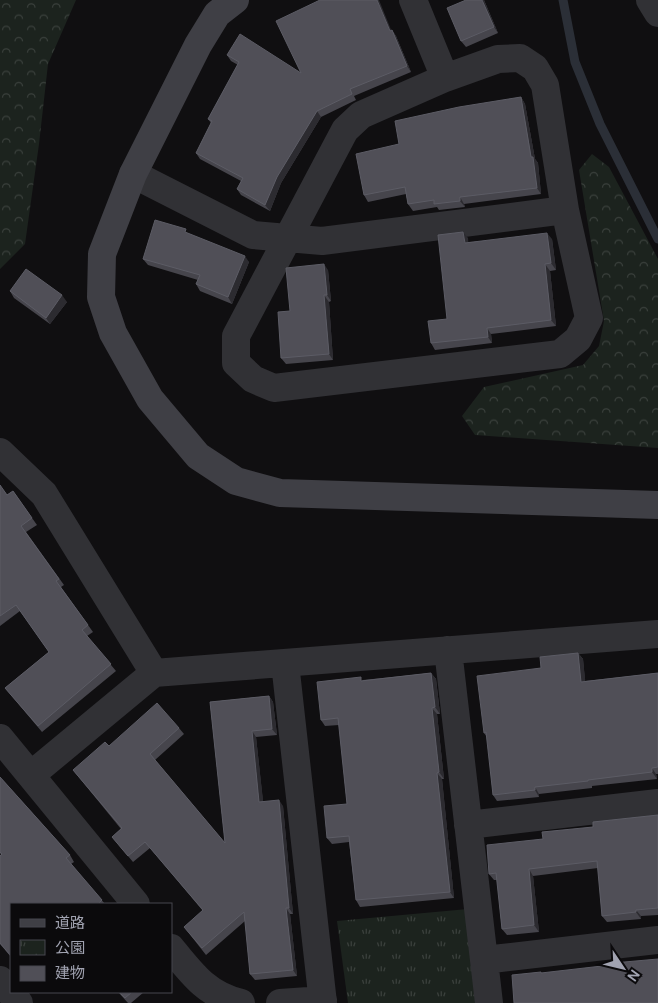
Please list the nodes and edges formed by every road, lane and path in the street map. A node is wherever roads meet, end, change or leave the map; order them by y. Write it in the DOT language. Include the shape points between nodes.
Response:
graph roads {
  1 [pos="235,0"];
  2 [pos="413,0"];
  3 [pos="650,0"];
  4 [pos="658,12"];
  5 [pos="445,78"];
  6 [pos="133,174"];
  7 [pos="565,210"];
  8 [pos="288,238"];
  9 [pos="0,452"];
  10 [pos="658,504"];
  11 [pos="658,634"];
  12 [pos="448,650"];
  13 [pos="285,663"];
  14 [pos="154,673"];
  15 [pos="0,738"];
  16 [pos="31,775"];
  17 [pos="658,802"];
  18 [pos="468,825"];
  19 [pos="135,903"];
  20 [pos="658,940"];
  21 [pos="172,949"];
  22 [pos="484,960"];
  23 [pos="0,980"];
  24 [pos="10,992"];
  25 [pos="11,993"];
  26 [pos="38,993"];
  27 [pos="323,1002"];
  28 [pos="19,1003"];
  29 [pos="25,1003"];
  30 [pos="242,1003"];
  31 [pos="280,1003"];
  32 [pos="489,1003"];
  1 -- 6 [label="street" via="217,14 198,45"];
  2 -- 5 [label="street"];
  3 -- 4 [label="street"];
  5 -- 7 [label="street" via="498,59 520,58 535,68 545,85"];
  5 -- 8 [label="street" via="361,115 344,130"];
  6 -- 8 [label="street" via="253,235"];
  6 -- 10 [label="street" via="102,254 102,297 113,333 150,400 198,456 236,481 280,493"];
  7 -- 8 [label="street" via="322,241"];
  7 -- 8 [label="street" via="589,318 578,339 560,354 274,388 253,379 236,363 236,336"];
  9 -- 14 [label="street" via="44,494"];
  11 -- 12 [label="street"];
  12 -- 13 [label="street"];
  12 -- 18 [label="street"];
  13 -- 14 [label="street"];
  13 -- 27 [label="street"];
  14 -- 16 [label="street"];
  15 -- 16 [label="street"];
  16 -- 19 [label="street"];
  17 -- 18 [label="street"];
  18 -- 22 [label="street"];
  20 -- 22 [label="street"];
  21 -- 30 [label="street" via="205,986 226,999"];
  22 -- 32 [label="street"];
  23 -- 24 [label="street"];
  25 -- 28 [label="street"];
  26 -- 29 [label="street"];
  27 -- 31 [label="street"];
}
